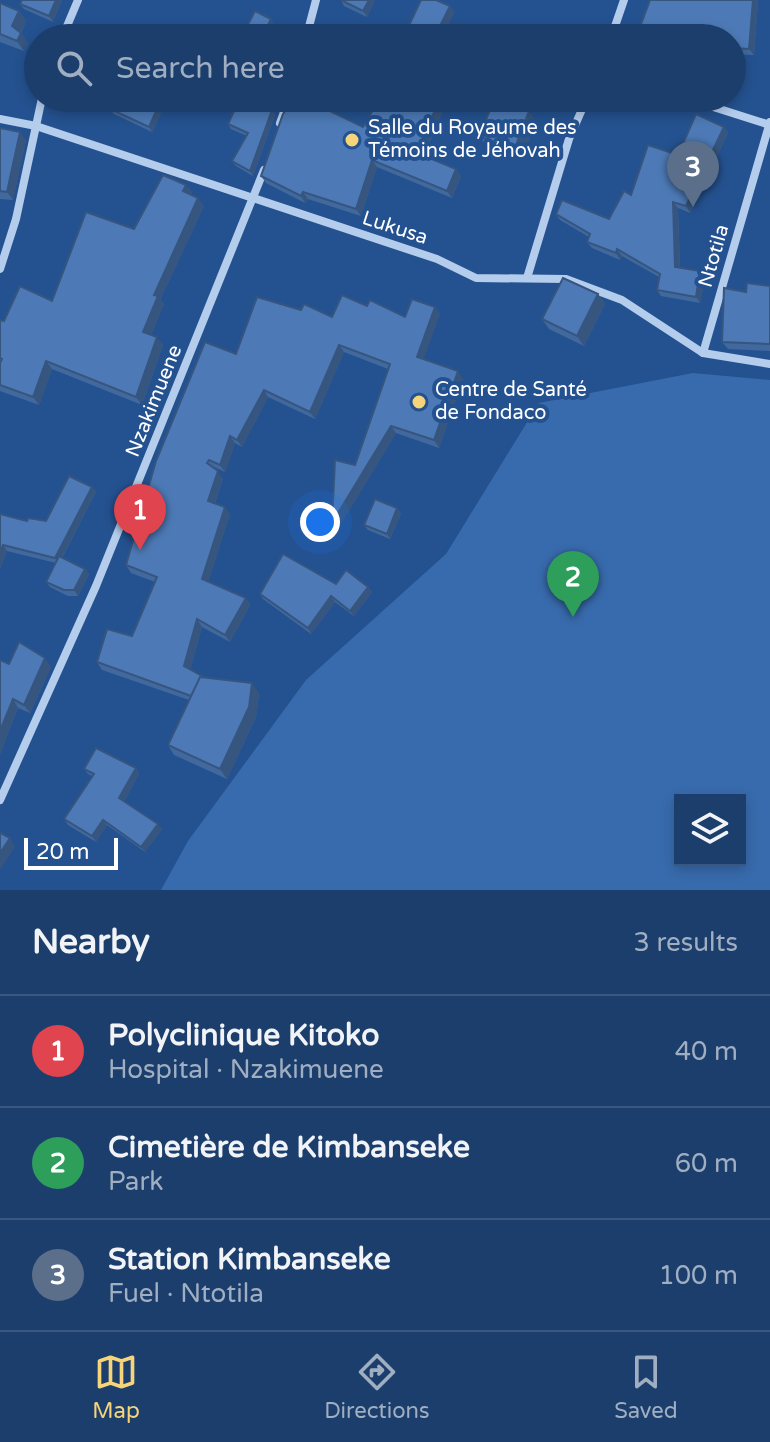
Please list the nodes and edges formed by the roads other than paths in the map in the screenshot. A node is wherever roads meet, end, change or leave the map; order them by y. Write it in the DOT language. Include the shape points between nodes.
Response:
graph roads {
  1 [pos="78,0"];
  2 [pos="316,0"];
  3 [pos="624,0"];
  4 [pos="68,24"];
  5 [pos="310,24"];
  6 [pos="616,24"];
  7 [pos="39,112"];
  8 [pos="284,112"];
  9 [pos="581,112"];
  10 [pos="731,112"];
  11 [pos="0,119"];
  12 [pos="770,124"];
  13 [pos="36,126"];
  14 [pos="274,140"];
  15 [pos="269,154"];
  16 [pos="254,198"];
  17 [pos="0,269"];
  18 [pos="527,278"];
  19 [pos="703,353"];
  20 [pos="770,364"];
  21 [pos="0,800"];
  1 -- 4 [label="street"];
  2 -- 5 [label="street"];
  3 -- 6 [label="street"];
  7 -- 13 [label="street"];
  8 -- 14 [label="street"];
  9 -- 18 [label="street"];
  10 -- 12 [label="street"];
  11 -- 13 [label="street, Lukusa"];
  12 -- 19 [label="street, Ntotila"];
  13 -- 16 [label="street, Lukusa"];
  13 -- 17 [label="street"];
  15 -- 16 [label="street, Nzakimuene"];
  16 -- 18 [label="street, Lukusa" via="437,259 476,278"];
  16 -- 21 [label="street, Nzakimuene" via="96,586"];
  18 -- 19 [label="street, Lukusa" via="566,279 622,300"];
  19 -- 20 [label="street"];
}
